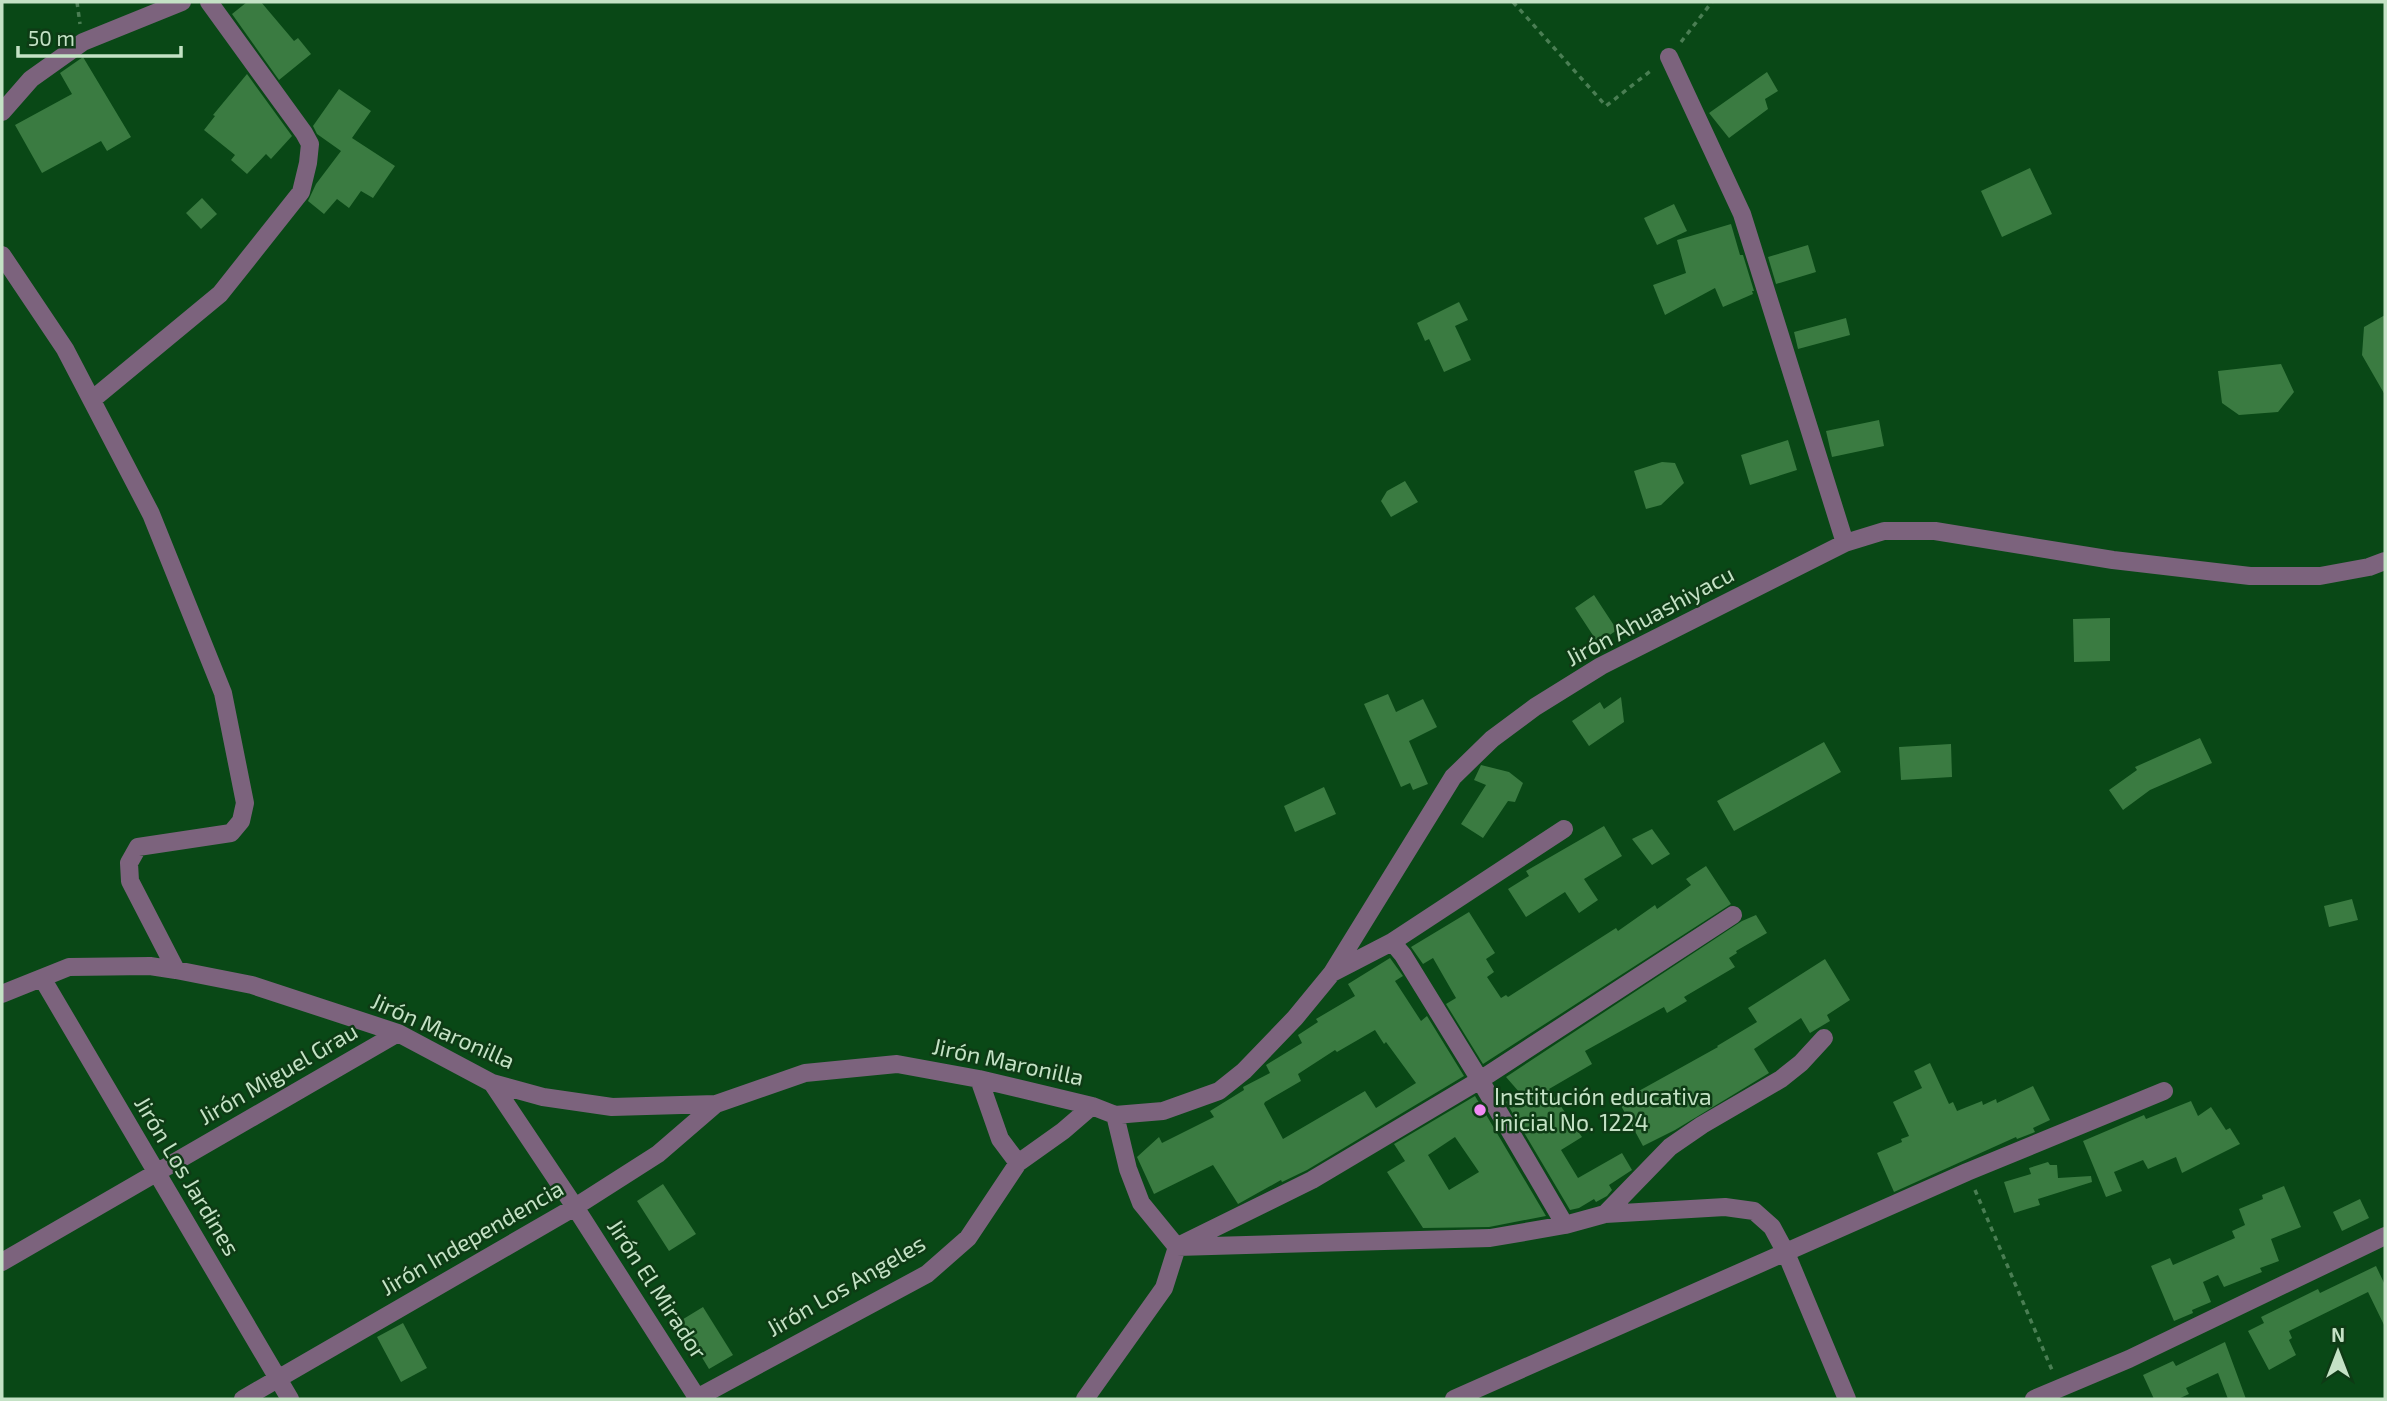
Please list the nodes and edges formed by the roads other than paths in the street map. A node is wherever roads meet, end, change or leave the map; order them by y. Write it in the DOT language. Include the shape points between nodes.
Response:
graph roads {
  1 [pos="182,2"];
  2 [pos="209,2"];
  3 [pos="1669,57"];
  4 [pos="2,111"];
  5 [pos="2,255"];
  6 [pos="93,399"];
  7 [pos="1845,543"];
  8 [pos="2385,561"];
  9 [pos="1564,829"];
  10 [pos="1733,915"];
  11 [pos="1392,942"];
  12 [pos="176,970"];
  13 [pos="1332,973"];
  14 [pos="42,978"];
  15 [pos="2,994"];
  16 [pos="397,1033"];
  17 [pos="1824,1038"];
  18 [pos="979,1079"];
  19 [pos="1480,1080"];
  20 [pos="492,1083"];
  21 [pos="2164,1091"];
  22 [pos="716,1104"];
  23 [pos="1092,1106"];
  24 [pos="1115,1115"];
  25 [pos="1018,1163"];
  26 [pos="156,1172"];
  27 [pos="575,1207"];
  28 [pos="1605,1214"];
  29 [pos="1565,1225"];
  30 [pos="2385,1236"];
  31 [pos="1177,1247"];
  32 [pos="1786,1253"];
  33 [pos="2,1262"];
  34 [pos="279,1379"];
  35 [pos="243,1399"];
  36 [pos="290,1399"];
  37 [pos="696,1399"];
  38 [pos="1085,1399"];
  39 [pos="1454,1399"];
  40 [pos="1847,1399"];
  41 [pos="2034,1399"];
  1 -- 4 [label="street" via="83,42 31,79"];
  2 -- 6 [label="street" via="310,145 301,192 220,294"];
  3 -- 7 [label="street" via="1742,214"];
  5 -- 6 [label="street"];
  6 -- 12 [label="street" via="151,514 223,693 246,803 241,821 231,833 138,847 129,863 130,881"];
  7 -- 8 [label="street, Jirón Ahuashiyacu" via="1884,531 1935,531 2250,576 2320,576"];
  7 -- 13 [label="street, Jirón Ahuashiyacu" via="1601,666 1492,739 1453,777"];
  9 -- 11 [label="street"];
  10 -- 19 [label="street"];
  11 -- 13 [label="street"];
  11 -- 19 [label="street"];
  12 -- 14 [label="street, Jirón Maronilla" via="150,965 68,967"];
  12 -- 16 [label="street, Jirón Maronilla" via="252,985"];
  13 -- 24 [label="street, Jirón Ahuashiyacu" via="1295,1018 1219,1091 1163,1111"];
  14 -- 15 [label="street, Jirón Maronilla"];
  14 -- 26 [label="street, Jirón Los Jardines"];
  16 -- 20 [label="street, Jirón Maronilla"];
  16 -- 26 [label="street, Jirón Miguel Grau"];
  17 -- 28 [label="street" via="1781,1079 1670,1147"];
  18 -- 22 [label="street, Jirón Maronilla" via="884,1065 805,1073"];
  18 -- 23 [label="street, Jirón Maronilla"];
  18 -- 25 [label="street" via="1000,1139"];
  19 -- 29 [label="street"];
  19 -- 31 [label="street" via="1312,1180"];
  20 -- 22 [label="street, Jirón Maronilla" via="543,1097 612,1107"];
  20 -- 27 [label="street, Jirón El Mirador"];
  21 -- 32 [label="street"];
  22 -- 27 [label="street, Jirón Independencia" via="658,1154"];
  23 -- 24 [label="street, Jirón Maronilla"];
  23 -- 25 [label="street, Jirón Los Angeles"];
  24 -- 31 [label="street" via="1141,1203"];
  25 -- 37 [label="street, Jirón Los Angeles" via="968,1238 927,1273"];
  26 -- 33 [label="street, Jirón Miguel Grau"];
  26 -- 34 [label="street, Jirón Los Jardines"];
  27 -- 34 [label="street, Jirón Independencia"];
  27 -- 37 [label="street, Jirón El Mirador"];
  28 -- 29 [label="street"];
  28 -- 32 [label="street" via="1725,1207 1754,1211 1772,1227"];
  29 -- 31 [label="street" via="1490,1238"];
  30 -- 41 [label="street" via="2129,1359"];
  31 -- 38 [label="street" via="1164,1288"];
  32 -- 39 [label="street"];
  32 -- 40 [label="street"];
  34 -- 35 [label="street, Jirón Independencia"];
  34 -- 36 [label="street, Jirón Los Jardines"];
}
